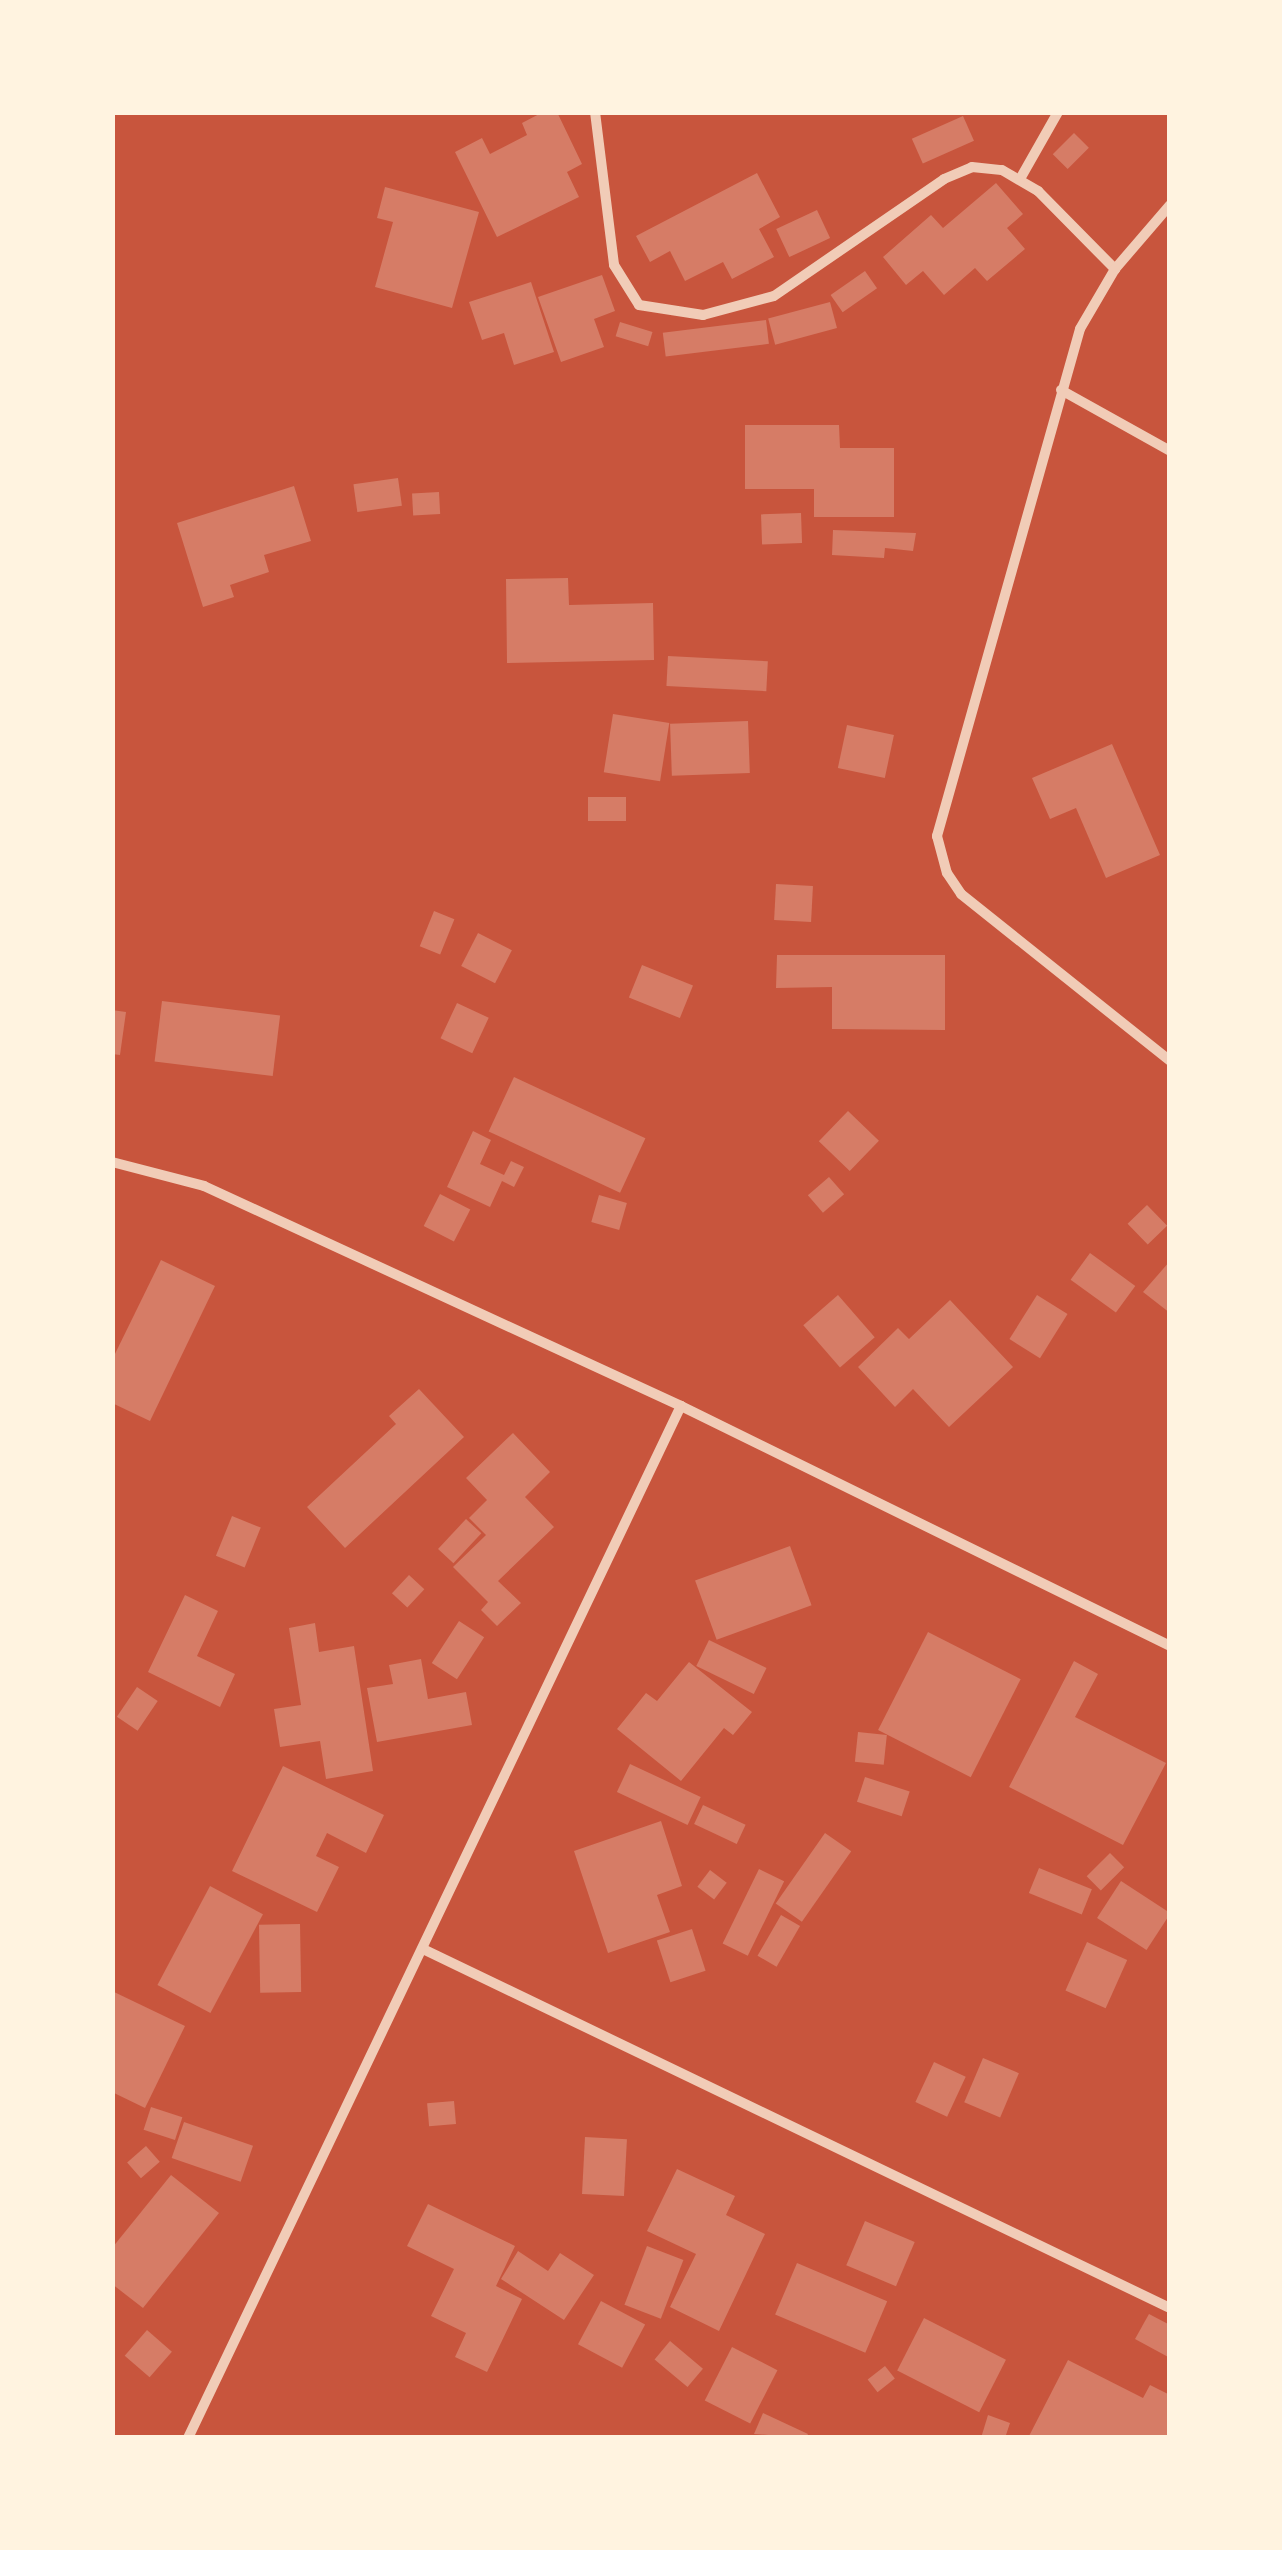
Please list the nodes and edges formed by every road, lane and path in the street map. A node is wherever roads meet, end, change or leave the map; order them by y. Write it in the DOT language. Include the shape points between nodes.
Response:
graph roads {
  1 [pos="595,112"];
  2 [pos="1058,112"];
  3 [pos="1020,179"];
  4 [pos="1170,205"];
  5 [pos="1115,269"];
  6 [pos="1060,390"];
  7 [pos="1170,450"];
  8 [pos="1170,1061"];
  9 [pos="112,1162"];
  10 [pos="681,1406"];
  11 [pos="1170,1646"];
  12 [pos="425,1950"];
  13 [pos="1170,2308"];
  14 [pos="188,2438"];
  1 -- 3 [label="street" via="614,265 639,305 680,314 703,316 774,296 958,171 987,166"];
  2 -- 3 [label="street"];
  3 -- 5 [label="street"];
  4 -- 5 [label="street"];
  5 -- 6 [label="street" via="1080,329"];
  6 -- 7 [label="street"];
  6 -- 8 [label="street" via="940,814 939,853 946,874 977,910"];
  9 -- 10 [label="street" via="204,1186"];
  10 -- 11 [label="street"];
  10 -- 12 [label="street"];
  12 -- 13 [label="street"];
  12 -- 14 [label="street"];
}
